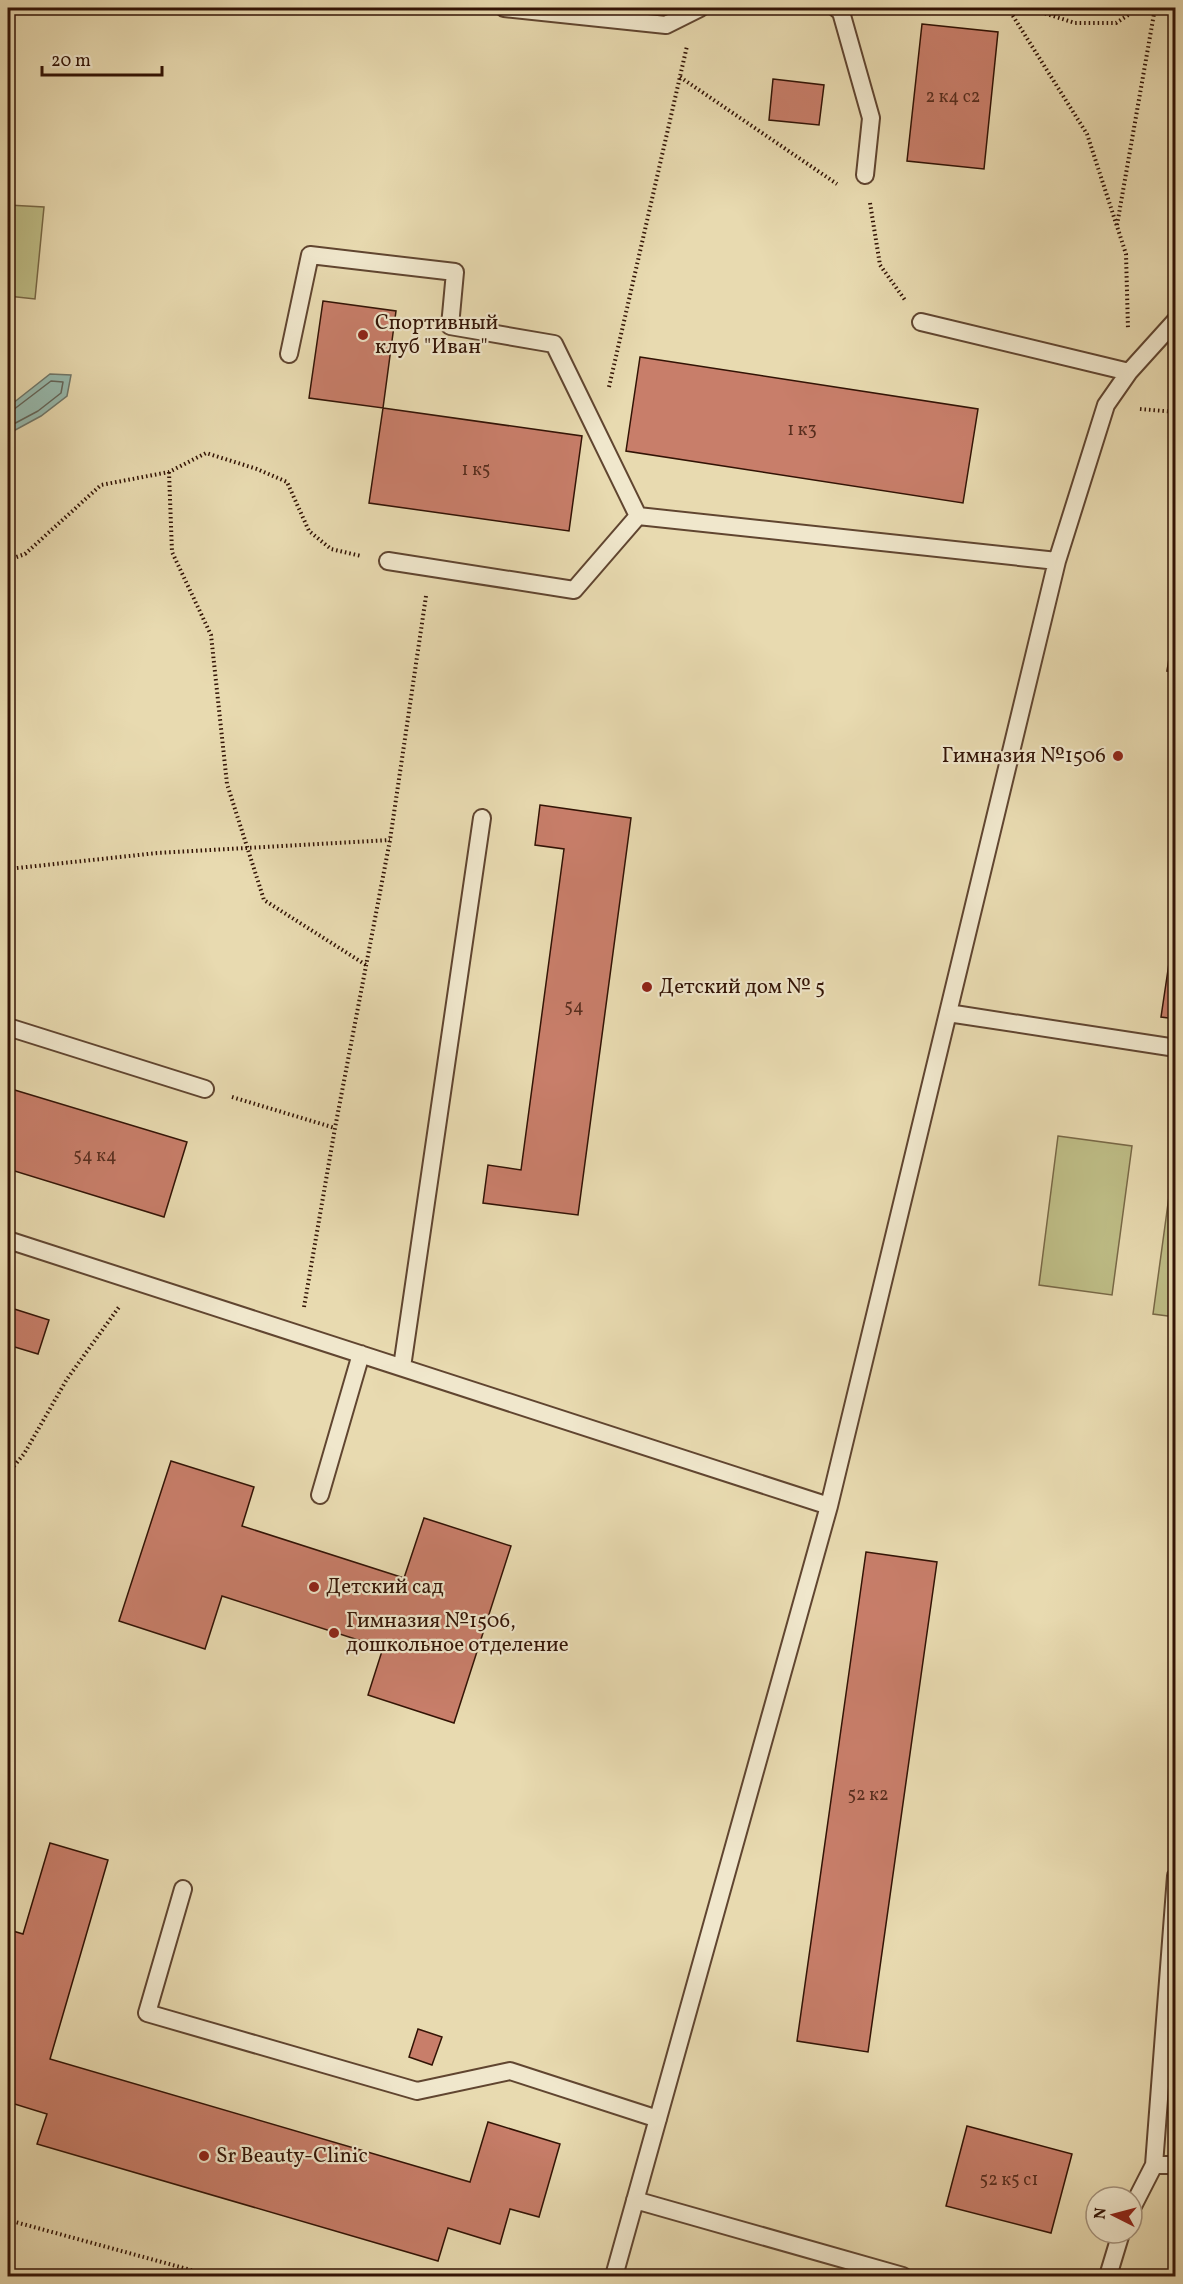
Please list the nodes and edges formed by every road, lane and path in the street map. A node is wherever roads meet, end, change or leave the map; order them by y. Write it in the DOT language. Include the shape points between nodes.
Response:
graph roads {
  1 [pos="504,8"];
  2 [pos="836,8"];
  3 [pos="1008,8"];
  4 [pos="1028,8"];
  5 [pos="1139,8"];
  6 [pos="1155,8"];
  7 [pos="698,9"];
  8 [pos="680,77"];
  9 [pos="865,175"];
  10 [pos="842,187"];
  11 [pos="861,200"];
  12 [pos="870,207"];
  13 [pos="1116,226"];
  14 [pos="1176,320"];
  15 [pos="921,322"];
  16 [pos="290,354"];
  17 [pos="1129,372"];
  18 [pos="609,388"];
  19 [pos="169,472"];
  20 [pos="639,516"];
  21 [pos="8,560"];
  22 [pos="388,561"];
  23 [pos="1057,561"];
  24 [pos="430,568"];
  25 [pos="482,818"];
  26 [pos="390,840"];
  27 [pos="247,848"];
  28 [pos="8,869"];
  29 [pos="366,965"];
  30 [pos="948,1013"];
  31 [pos="8,1028"];
  32 [pos="1176,1048"];
  33 [pos="205,1089"];
  34 [pos="335,1128"];
  35 [pos="8,1239"];
  36 [pos="137,1282"];
  37 [pos="299,1334"];
  38 [pos="361,1354"];
  39 [pos="402,1367"];
  40 [pos="8,1473"];
  41 [pos="320,1495"];
  42 [pos="828,1506"];
  43 [pos="1176,1876"];
  44 [pos="183,1889"];
  45 [pos="658,2119"];
  46 [pos="1154,2165"];
  47 [pos="1176,2165"];
  48 [pos="1144,2185"];
  49 [pos="635,2200"];
  50 [pos="8,2220"];
  51 [pos="1117,2245"];
  52 [pos="213,2277"];
  53 [pos="614,2277"];
  54 [pos="903,2277"];
  55 [pos="1108,2277"];
  1 -- 7 [label="lane" via="666,25"];
  2 -- 9 [label="lane" via="841,12 871,118"];
  3 -- 13 [label="path" via="1087,134"];
  4 -- 5 [label="path" via="1075,22 1116,23"];
  6 -- 13 [label="path"];
  7 -- 8 [label="path"];
  8 -- 10 [label="path"];
  8 -- 18 [label="path"];
  9 -- 12 [label="path"];
  11 -- 12 [label="path"];
  12 -- 15 [label="path" via="880,265"];
  13 -- 17 [label="path" via="1126,254"];
  14 -- 17 [label="lane"];
  15 -- 17 [label="lane"];
  16 -- 20 [label="lane" via="310,255 455,272 450,326 554,344"];
  17 -- 23 [label="lane" via="1106,405"];
  19 -- 21 [label="path" via="101,485 25,554"];
  19 -- 22 [label="path" via="206,453 256,469 287,482 309,531 331,549"];
  19 -- 27 [label="path" via="172,552 211,635 227,784"];
  20 -- 23 [label="lane"];
  20 -- 24 [label="lane" via="574,591"];
  22 -- 24 [label="lane"];
  23 -- 30 [label="lane"];
  24 -- 26 [label="path"];
  25 -- 39 [label="lane"];
  26 -- 27 [label="path"];
  26 -- 29 [label="path"];
  27 -- 28 [label="path"];
  27 -- 29 [label="path" via="264,900"];
  29 -- 34 [label="path"];
  30 -- 32 [label="lane"];
  30 -- 42 [label="lane"];
  31 -- 33 [label="lane"];
  33 -- 34 [label="path"];
  34 -- 37 [label="path"];
  35 -- 36 [label="lane"];
  36 -- 37 [label="lane"];
  36 -- 40 [label="path" via="67,1379 24,1454"];
  37 -- 38 [label="lane"];
  38 -- 39 [label="lane"];
  38 -- 41 [label="lane"];
  39 -- 42 [label="lane"];
  42 -- 45 [label="lane"];
  43 -- 46 [label="lane"];
  44 -- 45 [label="lane" via="147,2013 417,2091 510,2071"];
  45 -- 49 [label="lane"];
  46 -- 47 [label="lane"];
  46 -- 48 [label="lane"];
  49 -- 53 [label="lane"];
  49 -- 54 [label="lane"];
  50 -- 52 [label="path"];
  51 -- 55 [label="lane"];
}
